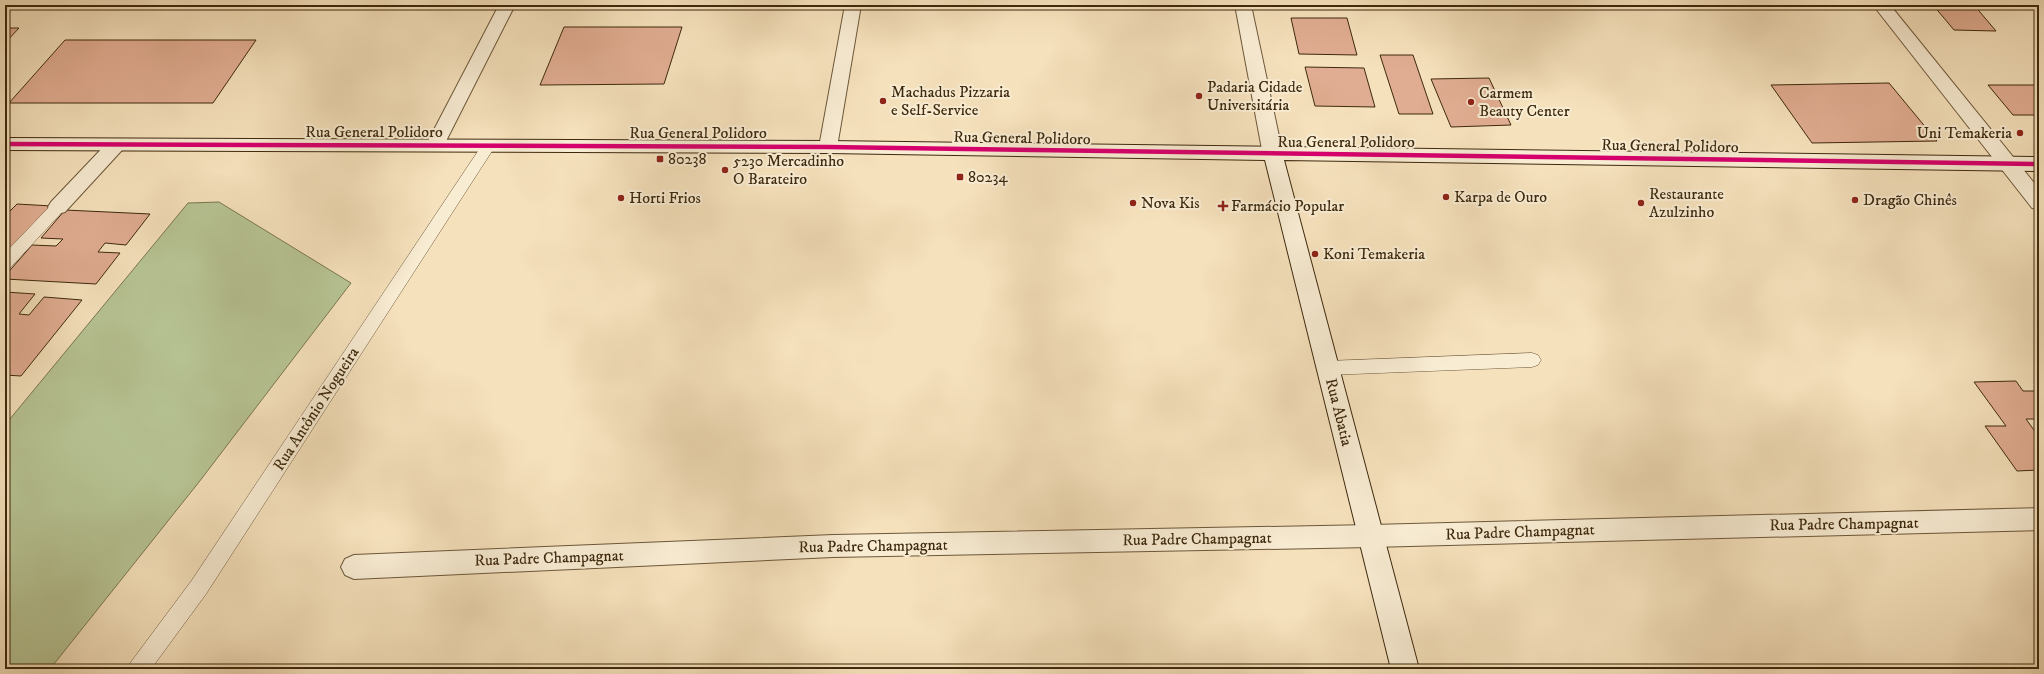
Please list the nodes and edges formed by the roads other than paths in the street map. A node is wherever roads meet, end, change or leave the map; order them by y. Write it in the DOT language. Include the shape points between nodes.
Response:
graph roads {
  1 [pos="507,5"];
  2 [pos="853,5"];
  3 [pos="1243,5"];
  4 [pos="1881,5"];
  5 [pos="5,144"];
  6 [pos="116,145"];
  7 [pos="435,145"];
  8 [pos="489,145"];
  9 [pos="828,147"];
  10 [pos="1273,155"];
  11 [pos="2006,164"];
  12 [pos="2039,164"];
  13 [pos="2039,203"];
  14 [pos="58,206"];
  15 [pos="5,263"];
  16 [pos="1532,360"];
  17 [pos="1328,368"];
  18 [pos="2039,519"];
  19 [pos="1371,536"];
  20 [pos="354,567"];
  21 [pos="138,669"];
  22 [pos="1405,669"];
  1 -- 7 [label="street"];
  2 -- 9 [label="street"];
  3 -- 10 [label="street, Rua Abatia"];
  4 -- 11 [label="street"];
  5 -- 6 [label="street, Rua General Polidoro"];
  6 -- 7 [label="street, Rua General Polidoro"];
  6 -- 14 [label="street"];
  7 -- 8 [label="street, Rua General Polidoro"];
  8 -- 9 [label="street, Rua General Polidoro"];
  8 -- 21 [label="lane, Rua Antônio Nogueira" via="199,587"];
  9 -- 10 [label="street, Rua General Polidoro"];
  10 -- 11 [label="street, Rua General Polidoro"];
  10 -- 17 [label="street, Rua Abatia"];
  11 -- 12 [label="street, Rua General Polidoro"];
  11 -- 13 [label="street"];
  14 -- 15 [label="lane"];
  16 -- 17 [label="lane"];
  17 -- 19 [label="street, Rua Abatia"];
  18 -- 19 [label="street, Rua Padre Champagnat"];
  19 -- 20 [label="street, Rua Padre Champagnat" via="833,546"];
  19 -- 22 [label="street, Rua Abatia"];
}
